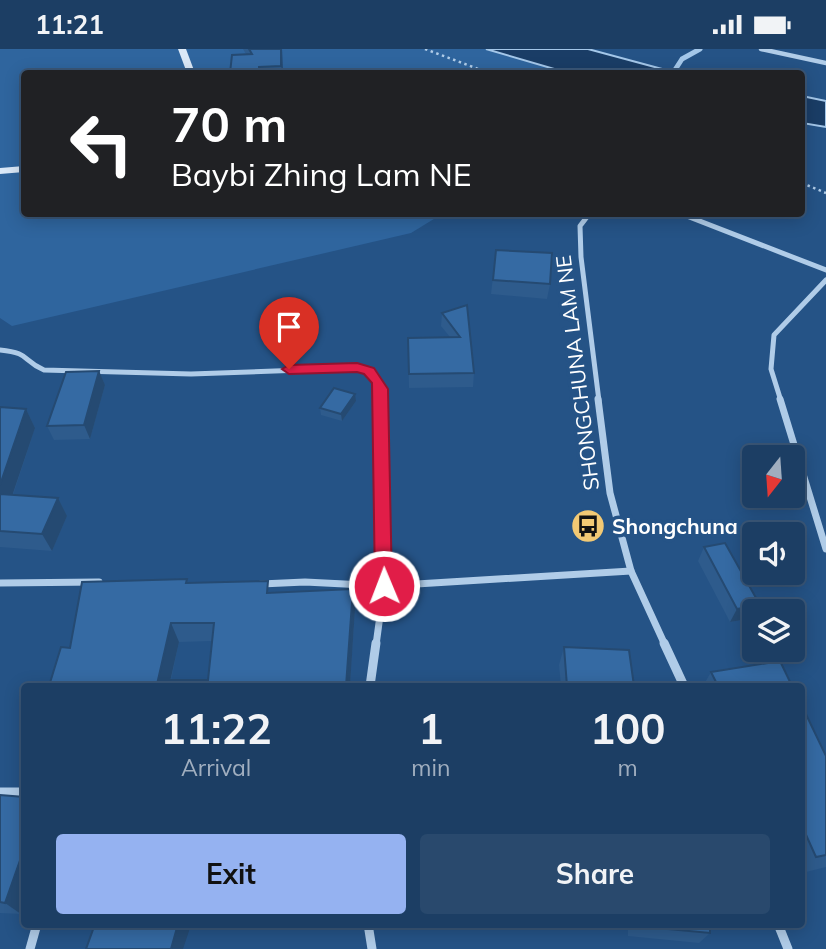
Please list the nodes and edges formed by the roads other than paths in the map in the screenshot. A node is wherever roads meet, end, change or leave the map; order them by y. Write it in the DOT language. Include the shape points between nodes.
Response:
graph roads {
  1 [pos="182,49"];
  2 [pos="761,49"];
  3 [pos="826,62"];
  4 [pos="190,70"];
  5 [pos="21,169"];
  6 [pos="0,171"];
  7 [pos="587,217"];
  8 [pos="689,217"];
  9 [pos="826,270"];
  10 [pos="826,280"];
  11 [pos="0,350"];
  12 [pos="826,549"];
  13 [pos="631,571"];
  14 [pos="107,582"];
  15 [pos="0,583"];
  16 [pos="250,584"];
  17 [pos="384,586"];
  18 [pos="370,683"];
  19 [pos="683,683"];
  20 [pos="0,792"];
  21 [pos="21,792"];
  22 [pos="36,928"];
  23 [pos="369,928"];
  24 [pos="780,928"];
  25 [pos="30,949"];
  26 [pos="372,949"];
  27 [pos="788,949"];
  1 -- 4 [label="main road"];
  2 -- 3 [label="street"];
  5 -- 6 [label="main road"];
  7 -- 13 [label="street, SHONGCHUNA LAM NE" via="580,226 581,257 610,493"];
  8 -- 9 [label="street"];
  10 -- 12 [label="street" via="774,335 771,369"];
  11 -- 17 [label="street" via="22,352 44,370 191,374 337,367 369,371 381,389"];
  13 -- 17 [label="street"];
  13 -- 19 [label="street, SHONGCHUNA LAM NE"];
  14 -- 15 [label="street"];
  16 -- 17 [label="street"];
  17 -- 18 [label="street"];
  20 -- 21 [label="street"];
  22 -- 25 [label="street"];
  23 -- 26 [label="street"];
  24 -- 27 [label="street"];
}
